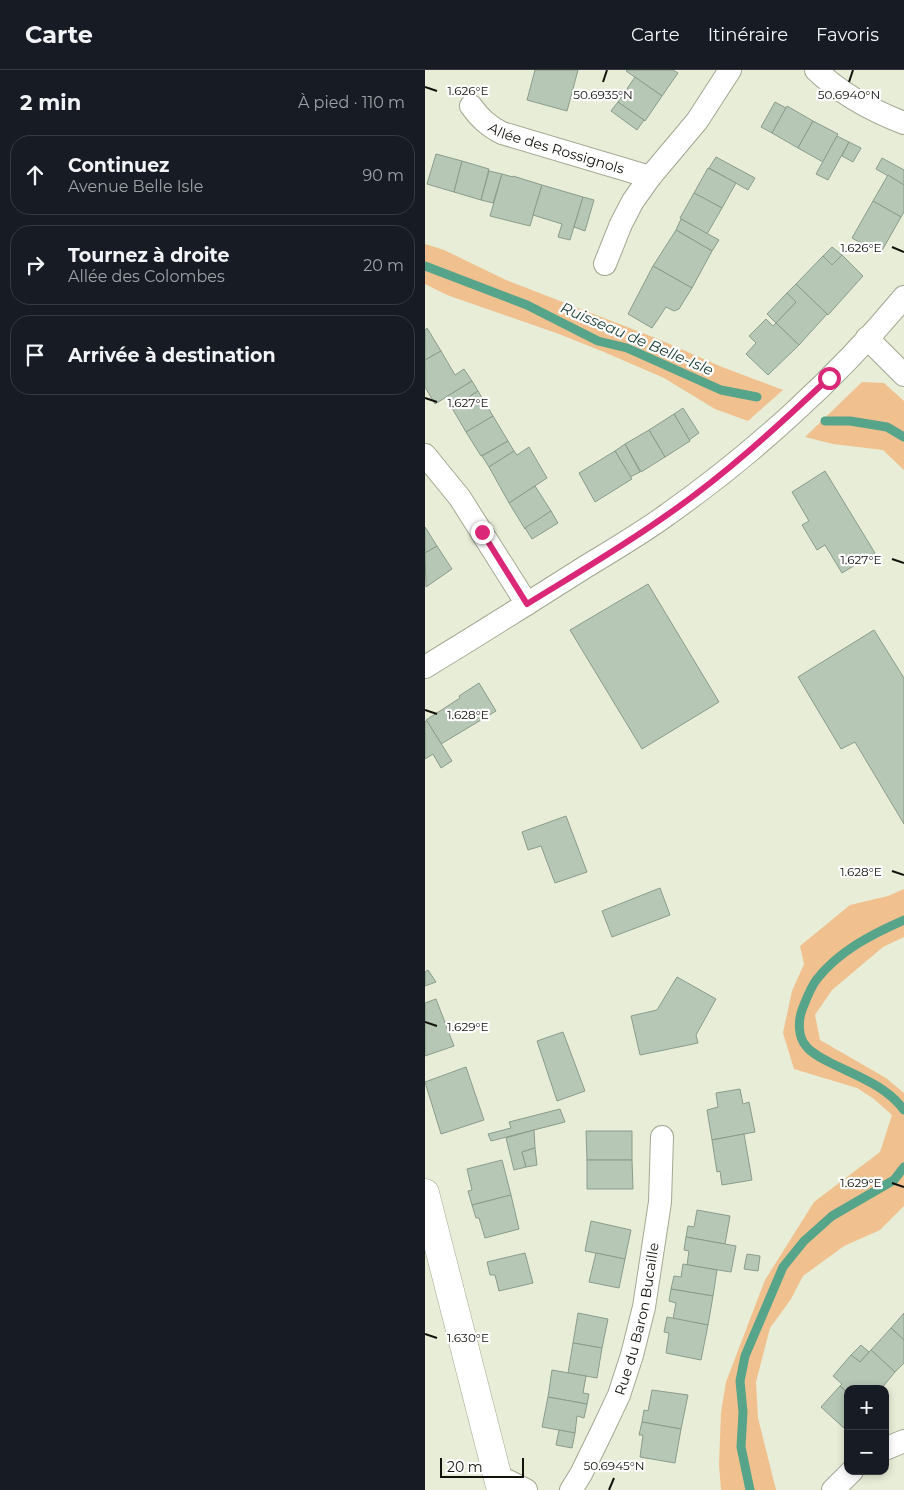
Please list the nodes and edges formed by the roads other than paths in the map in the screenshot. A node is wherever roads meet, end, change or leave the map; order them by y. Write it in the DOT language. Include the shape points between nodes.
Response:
graph roads {
  1 [pos="730,70"];
  2 [pos="816,70"];
  3 [pos="471,106"];
  4 [pos="904,123"];
  5 [pos="650,178"];
  6 [pos="605,264"];
  7 [pos="904,297"];
  8 [pos="867,338"];
  9 [pos="904,375"];
  10 [pos="425,455"];
  11 [pos="527,604"];
  12 [pos="425,667"];
  13 [pos="662,1137"];
  14 [pos="425,1193"];
  15 [pos="904,1441"];
  16 [pos="889,1448"];
  17 [pos="848,1475"];
  18 [pos="500,1483"];
  19 [pos="526,1490"];
  20 [pos="571,1490"];
  21 [pos="833,1490"];
  1 -- 5 [label="street" via="697,121"];
  2 -- 4 [label="street" via="838,88"];
  3 -- 5 [label="street, Allée des Rossignols" via="486,124 502,133"];
  5 -- 6 [label="street" via="633,201"];
  7 -- 8 [label="street"];
  8 -- 9 [label="street"];
  8 -- 11 [label="street" via="787,418 713,480 669,514"];
  10 -- 11 [label="street" via="459,498"];
  11 -- 12 [label="street"];
  13 -- 20 [label="street, Rue du Baron Bucaille" via="658,1211 644,1307 632,1355 619,1395"];
  14 -- 18 [label="street"];
  15 -- 16 [label="street"];
  17 -- 21 [label="street"];
  18 -- 19 [label="street"];
}
